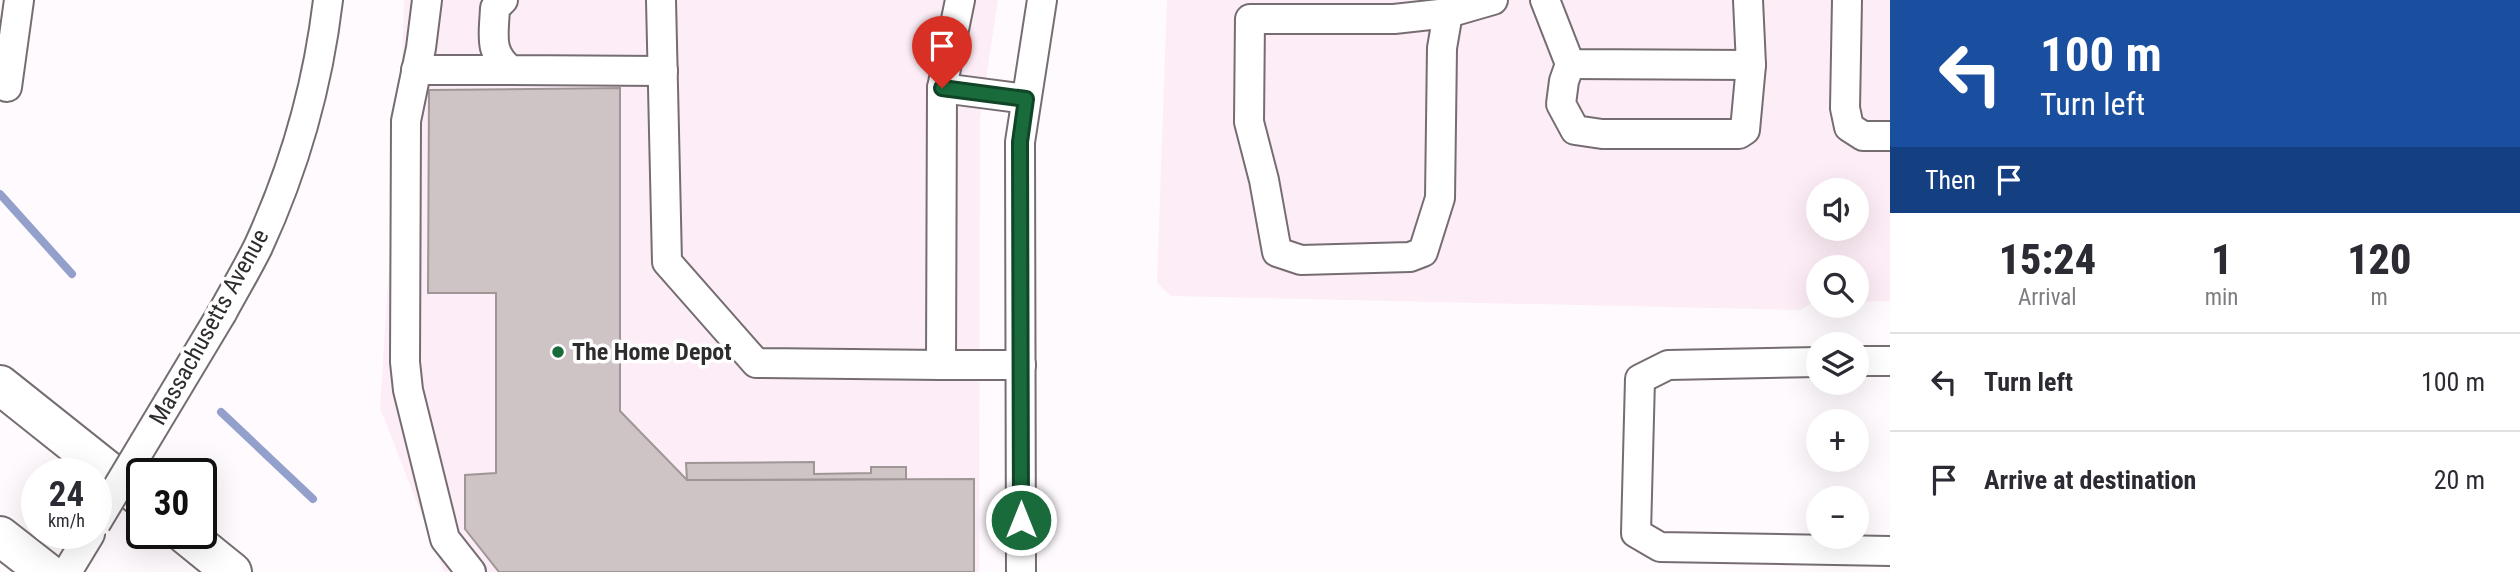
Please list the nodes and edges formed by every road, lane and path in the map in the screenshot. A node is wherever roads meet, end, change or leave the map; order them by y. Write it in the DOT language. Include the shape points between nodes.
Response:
graph roads {
  1 [pos="19,0"];
  2 [pos="328,0"];
  3 [pos="427,0"];
  4 [pos="503,0"];
  5 [pos="661,0"];
  6 [pos="960,0"];
  7 [pos="1042,0"];
  8 [pos="1490,0"];
  9 [pos="1545,0"];
  10 [pos="1748,0"];
  11 [pos="1847,0"];
  12 [pos="1248,10"];
  13 [pos="1448,13"];
  14 [pos="1570,64"];
  15 [pos="1751,65"];
  16 [pos="416,70"];
  17 [pos="511,70"];
  18 [pos="663,71"];
  19 [pos="7,87"];
  20 [pos="942,88"];
  21 [pos="1026,99"];
  22 [pos="1890,136"];
  23 [pos="0,359"];
  24 [pos="1869,361"];
  25 [pos="1890,361"];
  26 [pos="1806,362"];
  27 [pos="941,365"];
  28 [pos="1021,365"];
  29 [pos="0,385"];
  30 [pos="32,410"];
  31 [pos="126,485"];
  32 [pos="112,496"];
  33 [pos="0,536"];
  34 [pos="81,549"];
  35 [pos="204,549"];
  36 [pos="1890,551"];
  37 [pos="46,572"];
  38 [pos="67,572"];
  39 [pos="232,572"];
  40 [pos="471,572"];
  41 [pos="1021,572"];
  1 -- 19 [label="street"];
  2 -- 32 [label="street, Massachusetts Avenue, bridge" via="314,86 290,166 258,247"];
  3 -- 16 [label="street"];
  4 -- 17 [label="street" via="495,8 494,48"];
  5 -- 18 [label="street"];
  6 -- 20 [label="street"];
  7 -- 21 [label="street"];
  8 -- 13 [label="street"];
  9 -- 14 [label="street"];
  10 -- 15 [label="street"];
  11 -- 22 [label="street" via="1844,108 1849,127 1863,136"];
  12 -- 13 [label="street" via="1394,19"];
  12 -- 13 [label="street" via="1249,122 1277,252 1301,260 1410,257 1423,251 1440,198 1442,48"];
  14 -- 15 [label="street"];
  14 -- 15 [label="street" via="1561,104 1575,130 1602,134 1739,134 1745,130"];
  16 -- 17 [label="street"];
  16 -- 40 [label="street" via="406,121 408,390 445,538"];
  17 -- 18 [label="street"];
  18 -- 27 [label="street" via="667,262 756,363"];
  20 -- 21 [label="street"];
  20 -- 27 [label="street"];
  21 -- 28 [label="street" via="1020,142"];
  23 -- 30 [label="highway"];
  24 -- 25 [label="street"];
  26 -- 36 [label="street" via="1668,365 1640,379 1636,533 1660,547"];
  27 -- 28 [label="street"];
  28 -- 41 [label="street"];
  29 -- 30 [label="highway"];
  30 -- 31 [label="highway"];
  33 -- 37 [label="highway"];
  34 -- 38 [label="street"];
  35 -- 39 [label="highway"];
}
